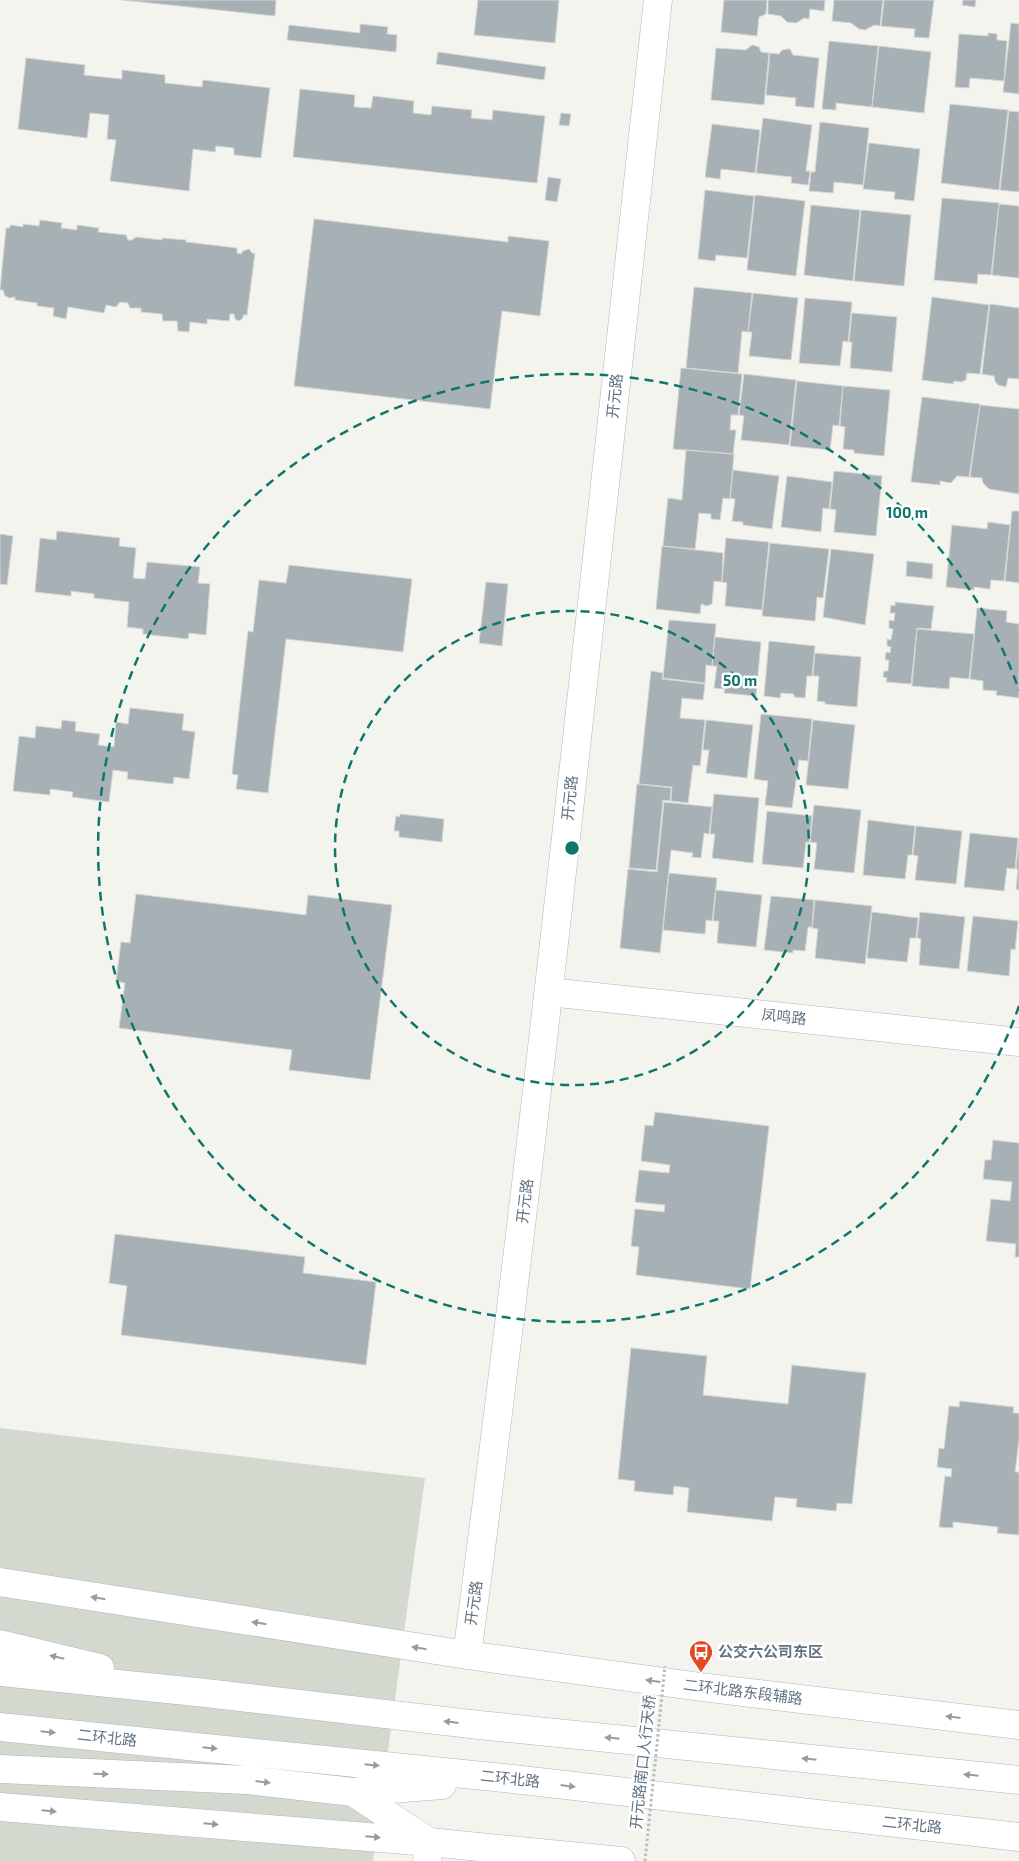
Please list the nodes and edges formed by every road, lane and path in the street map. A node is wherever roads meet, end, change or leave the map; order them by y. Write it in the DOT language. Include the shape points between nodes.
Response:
graph roads {
  1 [pos="658,0"];
  2 [pos="549,992"];
  3 [pos="1019,1042"];
  4 [pos="0,1582"];
  5 [pos="0,1644"];
  6 [pos="467,1656"];
  7 [pos="665,1666"];
  8 [pos="0,1672"];
  9 [pos="206,1693"];
  10 [pos="1019,1725"];
  11 [pos="0,1727"];
  12 [pos="0,1769"];
  13 [pos="513,1779"];
  14 [pos="1019,1780"];
  15 [pos="354,1792"];
  16 [pos="0,1807"];
  17 [pos="1019,1837"];
  18 [pos="428,1851"];
  19 [pos="475,1854"];
  20 [pos="621,1861"];
  21 [pos="645,1861"];
  1 -- 2 [label="main road, 开元路"];
  2 -- 3 [label="main road, 凤鸣路"];
  2 -- 6 [label="main road, 开元路" via="505,1373"];
  6 -- 4 [label="main road, 二环北路东段辅路, one-way"];
  9 -- 5 [label="main road, one-way"];
  10 -- 6 [label="main road, 二环北路东段辅路, one-way" via="701,1688"];
  7 -- 21 [label="path, 开元路南口人行天桥, bridge"];
  8 -- 9 [label="main road"];
  14 -- 9 [label="main road, one-way" via="479,1725"];
  11 -- 13 [label="main road, 二环北路, one-way"];
  12 -- 15 [label="main road, one-way" via="247,1780"];
  13 -- 15 [label="main road"];
  13 -- 17 [label="main road, 二环北路, one-way"];
  15 -- 18 [label="main road"];
  16 -- 18 [label="main road, one-way"];
  18 -- 19 [label="main road"];
  19 -- 20 [label="main road"];
}
